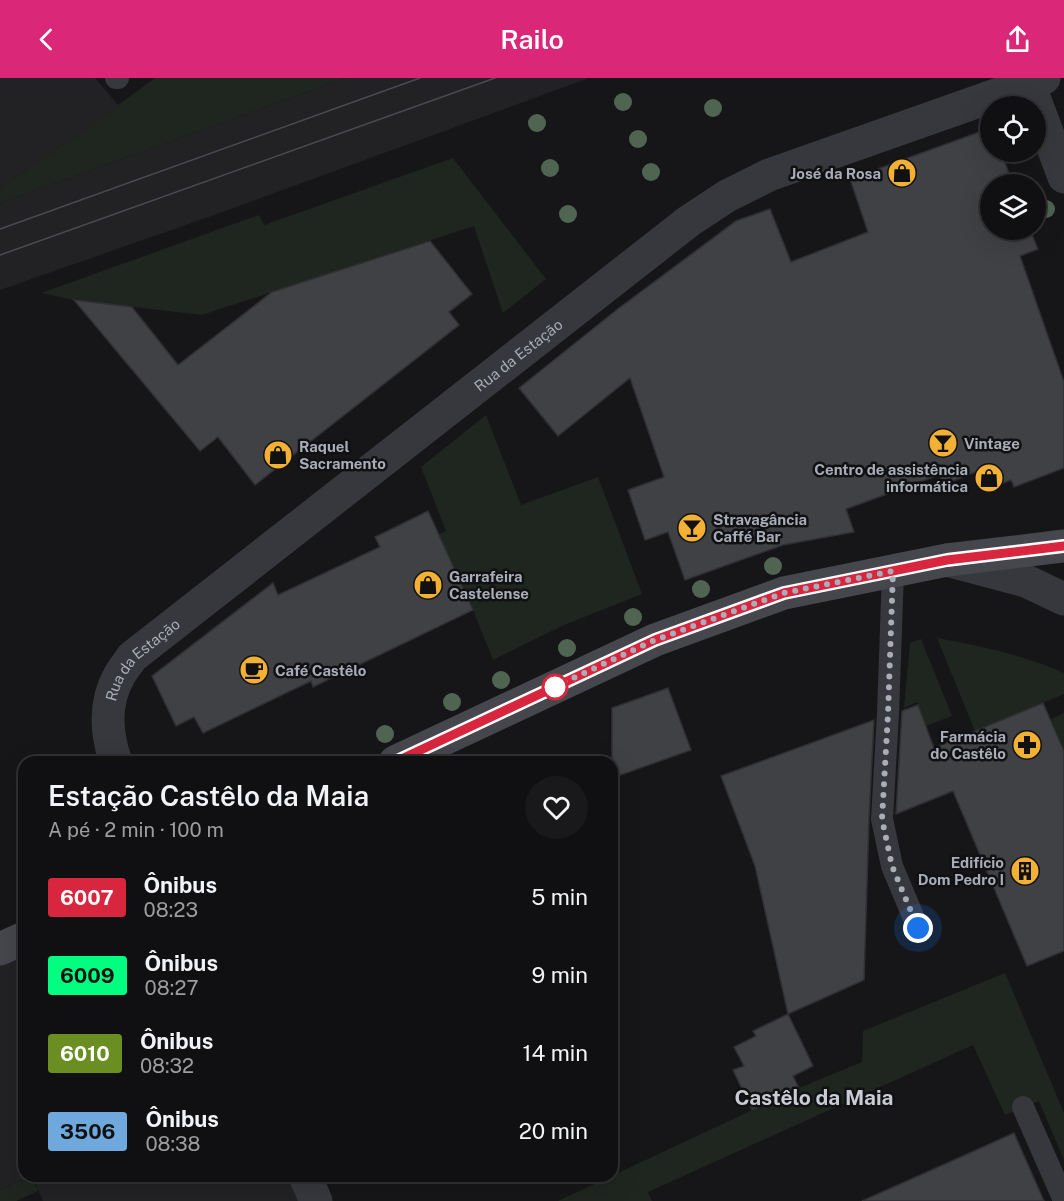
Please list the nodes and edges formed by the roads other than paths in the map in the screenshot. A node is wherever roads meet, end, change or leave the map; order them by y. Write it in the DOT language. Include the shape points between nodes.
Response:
graph roads {
  1 [pos="1036,81"];
  2 [pos="1064,177"];
  3 [pos="1064,546"];
  4 [pos="947,560"];
  5 [pos="893,571"];
  6 [pos="1064,598"];
  7 [pos="114,756"];
  8 [pos="408,756"];
  9 [pos="918,928"];
  10 [pos="18,941"];
  11 [pos="0,950"];
  12 [pos="1023,1107"];
  13 [pos="308,1182"];
  14 [pos="1064,1200"];
  15 [pos="316,1201"];
  1 -- 2 [label="street"];
  1 -- 7 [label="street, Rua da Estação" via="769,175 689,220 132,657 111,693 108,734"];
  3 -- 4 [label="main road"];
  4 -- 5 [label="main road"];
  4 -- 6 [label="street" via="1026,581"];
  5 -- 8 [label="main road" via="784,593 655,640"];
  5 -- 9 [label="lane" via="882,819 892,866"];
  10 -- 11 [label="main road"];
  12 -- 14 [label="lane"];
  13 -- 15 [label="street"];
}
